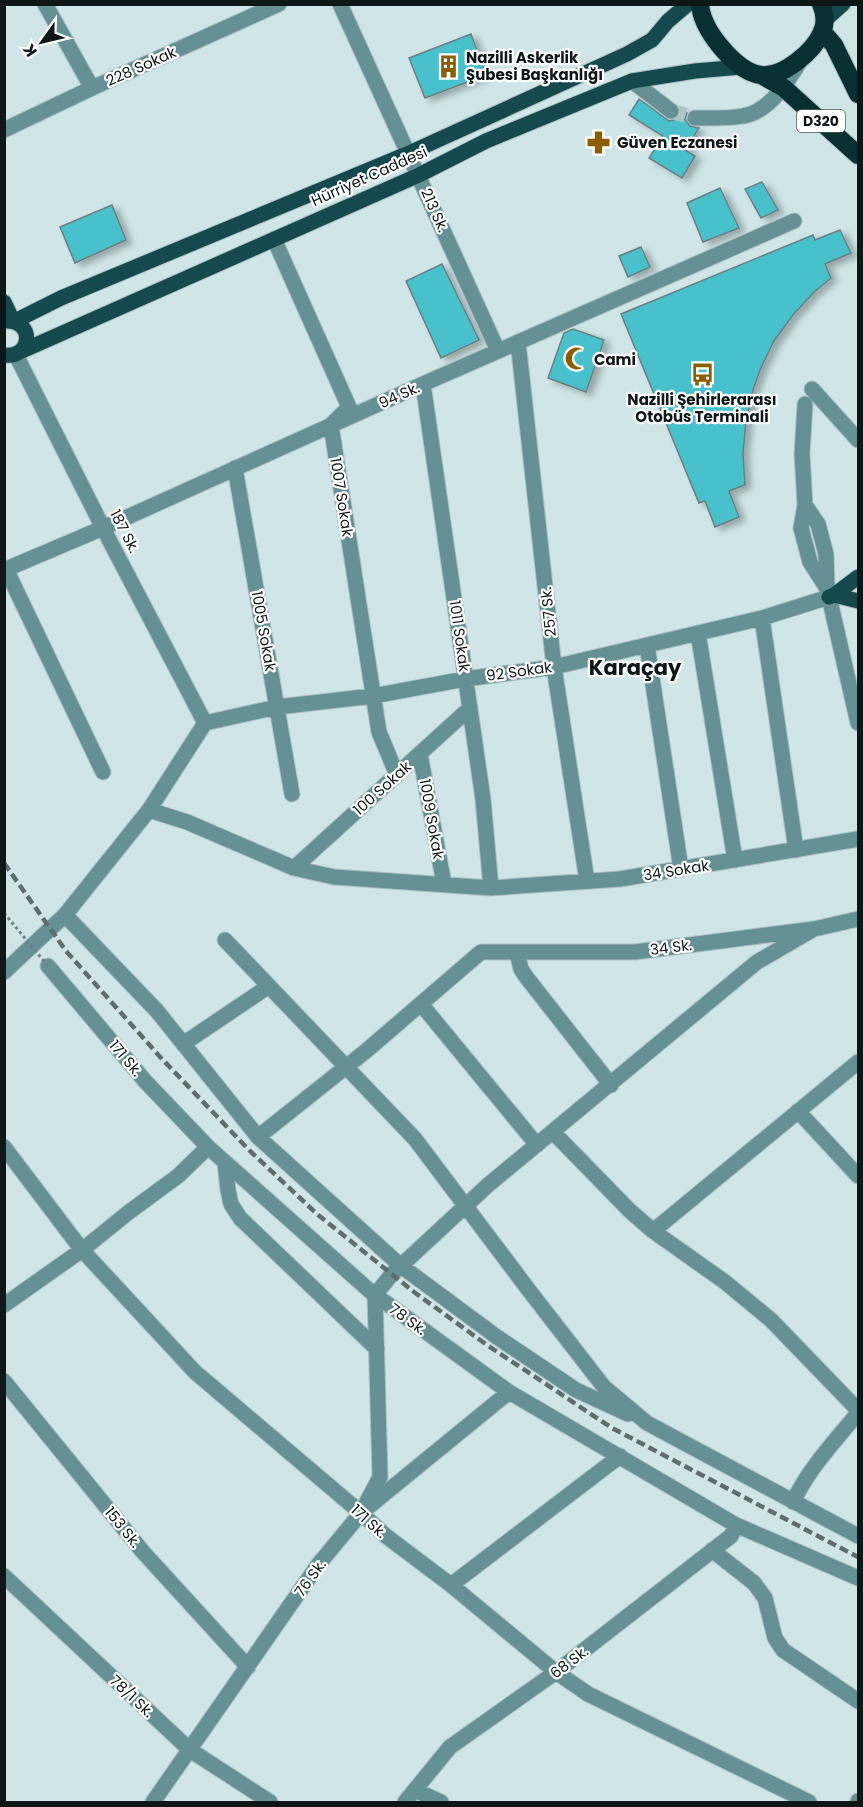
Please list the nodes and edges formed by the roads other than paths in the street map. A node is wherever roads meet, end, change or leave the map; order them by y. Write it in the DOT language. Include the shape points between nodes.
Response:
graph roads {
  1 [pos="45,4"];
  2 [pos="279,4"];
  3 [pos="340,4"];
  4 [pos="688,4"];
  5 [pos="700,4"];
  6 [pos="843,4"];
  7 [pos="823,19"];
  8 [pos="802,58"];
  9 [pos="741,67"];
  10 [pos="761,75"];
  11 [pos="632,81"];
  12 [pos="92,88"];
  13 [pos="784,88"];
  14 [pos="858,94"];
  15 [pos="671,111"];
  16 [pos="695,118"];
  17 [pos="4,130"];
  18 [pos="407,154"];
  19 [pos="858,155"];
  20 [pos="419,175"];
  21 [pos="794,221"];
  22 [pos="274,239"];
  23 [pos="4,302"];
  24 [pos="11,321"];
  25 [pos="518,342"];
  26 [pos="498,351"];
  27 [pos="11,355"];
  28 [pos="423,384"];
  29 [pos="812,388"];
  30 [pos="805,404"];
  31 [pos="331,425"];
  32 [pos="858,440"];
  33 [pos="235,468"];
  34 [pos="103,528"];
  35 [pos="5,569"];
  36 [pos="858,577"];
  37 [pos="830,593"];
  38 [pos="858,601"];
  39 [pos="762,618"];
  40 [pos="698,633"];
  41 [pos="647,645"];
  42 [pos="554,667"];
  43 [pos="465,679"];
  44 [pos="373,696"];
  45 [pos="856,698"];
  46 [pos="277,707"];
  47 [pos="470,708"];
  48 [pos="205,723"];
  49 [pos="858,723"];
  50 [pos="420,754"];
  51 [pos="102,772"];
  52 [pos="397,774"];
  53 [pos="292,794"];
  54 [pos="149,810"];
  55 [pos="858,839"];
  56 [pos="796,850"];
  57 [pos="735,860"];
  58 [pos="294,868"];
  59 [pos="681,869"];
  60 [pos="587,881"];
  61 [pos="444,884"];
  62 [pos="491,888"];
  63 [pos="65,915"];
  64 [pos="858,919"];
  65 [pos="814,929"];
  66 [pos="225,940"];
  67 [pos="517,952"];
  68 [pos="48,966"];
  69 [pos="4,972"];
  70 [pos="269,987"];
  71 [pos="421,1004"];
  72 [pos="183,1044"];
  73 [pos="858,1062"];
  74 [pos="346,1067"];
  75 [pos="611,1085"];
  76 [pos="798,1111"];
  77 [pos="553,1132"];
  78 [pos="258,1137"];
  79 [pos="537,1145"];
  80 [pos="4,1147"];
  81 [pos="208,1147"];
  82 [pos="225,1163"];
  83 [pos="858,1176"];
  84 [pos="465,1206"];
  85 [pos="653,1230"];
  86 [pos="82,1250"];
  87 [pos="401,1266"];
  88 [pos="375,1295"];
  89 [pos="4,1305"];
  90 [pos="377,1349"];
  91 [pos="4,1381"];
  92 [pos="509,1392"];
  93 [pos="858,1411"];
  94 [pos="647,1423"];
  95 [pos="620,1456"];
  96 [pos="794,1502"];
  97 [pos="361,1513"];
  98 [pos="736,1525"];
  99 [pos="858,1536"];
  100 [pos="712,1550"];
  101 [pos="4,1576"];
  102 [pos="858,1578"];
  103 [pos="451,1585"];
  104 [pos="248,1667"];
  105 [pos="556,1672"];
  106 [pos="858,1701"];
  107 [pos="190,1750"];
  108 [pos="415,1790"];
  109 [pos="153,1803"];
  110 [pos="270,1803"];
  111 [pos="405,1803"];
  112 [pos="441,1803"];
  113 [pos="809,1803"];
  1 -- 12 [label="street"];
  2 -- 12 [label="street, 228 Sokak"];
  3 -- 18 [label="street, 213 Sk."];
  4 -- 18 [label="main road, Hürriyet Caddesi" via="652,40 627,54"];
  5 -- 9 [label="highway" via="715,40"];
  6 -- 7 [label="main road"];
  7 -- 8 [label="highway" via="814,45"];
  7 -- 14 [label="highway, D320"];
  8 -- 10 [label="highway" via="775,73"];
  8 -- 13 [label="street"];
  9 -- 10 [label="highway"];
  9 -- 11 [label="main road, Hürriyet Caddesi"];
  10 -- 13 [label="highway, D320"];
  11 -- 15 [label="street"];
  11 -- 20 [label="main road, Hürriyet Caddesi" via="486,141"];
  12 -- 17 [label="street, 228 Sokak"];
  13 -- 16 [label="street" via="758,111 744,116"];
  13 -- 19 [label="highway, D320"];
  18 -- 20 [label="street, 213 Sk."];
  18 -- 24 [label="main road, Hürriyet Caddesi"];
  20 -- 22 [label="main road, Hürriyet Caddesi"];
  20 -- 26 [label="street, 213 Sk."];
  21 -- 25 [label="street, 94 Sk."];
  22 -- 27 [label="main road, Hürriyet Caddesi"];
  22 -- 31 [label="street" via="349,407"];
  23 -- 24 [label="main road"];
  24 -- 27 [label="main road" via="20,324 27,340"];
  25 -- 26 [label="street, 94 Sk."];
  25 -- 42 [label="street, 257 Sk."];
  26 -- 28 [label="street, 94 Sk."];
  27 -- 34 [label="street, 187 Sk."];
  28 -- 31 [label="street, 94 Sk."];
  28 -- 43 [label="street, 1011 Sokak"];
  29 -- 32 [label="street"];
  30 -- 37 [label="street" via="805,505 818,524"];
  31 -- 33 [label="street, 94 Sk."];
  31 -- 44 [label="street, 1007 Sokak"];
  33 -- 34 [label="street, 94 Sk."];
  33 -- 46 [label="street, 1005 Sokak"];
  34 -- 35 [label="street, 94 Sk."];
  34 -- 48 [label="street, 187 Sk."];
  35 -- 51 [label="street"];
  36 -- 37 [label="main road"];
  37 -- 38 [label="main road"];
  37 -- 39 [label="street, 92 Sokak"];
  37 -- 45 [label="street"];
  39 -- 40 [label="street, 92 Sokak"];
  39 -- 56 [label="street"];
  40 -- 41 [label="street, 92 Sokak"];
  40 -- 57 [label="street"];
  41 -- 42 [label="street, 92 Sokak"];
  41 -- 59 [label="street"];
  42 -- 43 [label="street, 92 Sokak"];
  42 -- 60 [label="street, 257 Sk."];
  43 -- 44 [label="street, 92 Sokak"];
  43 -- 47 [label="street, 1011 Sokak"];
  44 -- 46 [label="street, 92 Sokak"];
  44 -- 52 [label="street, 1007 Sokak" via="379,732"];
  45 -- 49 [label="street"];
  46 -- 48 [label="street, 92 Sokak"];
  46 -- 53 [label="street, 1005 Sokak"];
  47 -- 50 [label="street, 100 Sokak"];
  47 -- 62 [label="street, 1011 Sokak"];
  48 -- 54 [label="street"];
  50 -- 52 [label="street, 100 Sokak"];
  50 -- 61 [label="street, 1009 Sokak"];
  52 -- 58 [label="street, 100 Sokak"];
  54 -- 58 [label="street, 34 Sokak"];
  54 -- 63 [label="street"];
  55 -- 56 [label="street, 34 Sokak"];
  56 -- 57 [label="street, 34 Sokak"];
  57 -- 59 [label="street, 34 Sokak"];
  58 -- 61 [label="street, 34 Sokak" via="334,877"];
  59 -- 60 [label="street, 34 Sokak"];
  60 -- 62 [label="street, 34 Sokak"];
  61 -- 62 [label="street, 34 Sokak"];
  63 -- 69 [label="street"];
  63 -- 72 [label="street" via="157,1011"];
  64 -- 65 [label="street, 34 Sk."];
  65 -- 67 [label="street, 34 Sk." via="635,952"];
  65 -- 75 [label="street" via="757,962"];
  66 -- 70 [label="street"];
  67 -- 71 [label="street, 34 Sk." via="481,952"];
  67 -- 75 [label="street" via="527,978"];
  68 -- 81 [label="street, 171 Sk." via="144,1081"];
  70 -- 72 [label="street"];
  70 -- 74 [label="street"];
  71 -- 74 [label="street"];
  71 -- 79 [label="street"];
  72 -- 78 [label="street"];
  73 -- 76 [label="street"];
  74 -- 78 [label="street"];
  74 -- 84 [label="street" via="415,1139"];
  75 -- 77 [label="street"];
  76 -- 83 [label="street"];
  76 -- 85 [label="street"];
  77 -- 79 [label="street"];
  77 -- 85 [label="street"];
  78 -- 87 [label="street"];
  79 -- 84 [label="street"];
  80 -- 86 [label="street, 171 Sk."];
  81 -- 82 [label="street, 78 Sk."];
  81 -- 86 [label="street" via="178,1176"];
  82 -- 88 [label="street, 78 Sk."];
  82 -- 90 [label="street" via="231,1204 240,1218"];
  84 -- 87 [label="street"];
  84 -- 94 [label="street" via="604,1387"];
  85 -- 93 [label="street" via="763,1314"];
  86 -- 89 [label="street"];
  86 -- 97 [label="street, 171 Sk." via="195,1372"];
  87 -- 88 [label="street"];
  87 -- 94 [label="street" via="576,1390"];
  88 -- 90 [label="street"];
  88 -- 92 [label="street, 78 Sk."];
  90 -- 97 [label="street" via="380,1477"];
  91 -- 104 [label="street, 153 Sk." via="143,1552"];
  92 -- 95 [label="street, 78 Sk."];
  92 -- 97 [label="street, 76 Sk."];
  93 -- 96 [label="street" via="804,1480"];
  94 -- 96 [label="street"];
  95 -- 98 [label="street, 78 Sk."];
  95 -- 103 [label="street"];
  96 -- 99 [label="street"];
  97 -- 103 [label="street, 171 Sk."];
  97 -- 104 [label="street, 76 Sk." via="318,1565"];
  98 -- 100 [label="street, 68 Sk." via="731,1536"];
  98 -- 102 [label="street, 78 Sk."];
  100 -- 105 [label="street, 68 Sk."];
  100 -- 106 [label="street" via="754,1583 765,1598 775,1638 783,1650"];
  101 -- 107 [label="street, 78/1 Sk."];
  103 -- 105 [label="street, 171 Sk."];
  104 -- 107 [label="street, 76 Sk."];
  105 -- 108 [label="street, 68 Sk." via="450,1747"];
  105 -- 113 [label="street, 171 Sk." via="588,1694"];
  107 -- 109 [label="street, 76 Sk."];
  107 -- 110 [label="street, 78/1 Sk."];
  108 -- 111 [label="street, 68 Sk."];
  108 -- 112 [label="street"];
}
